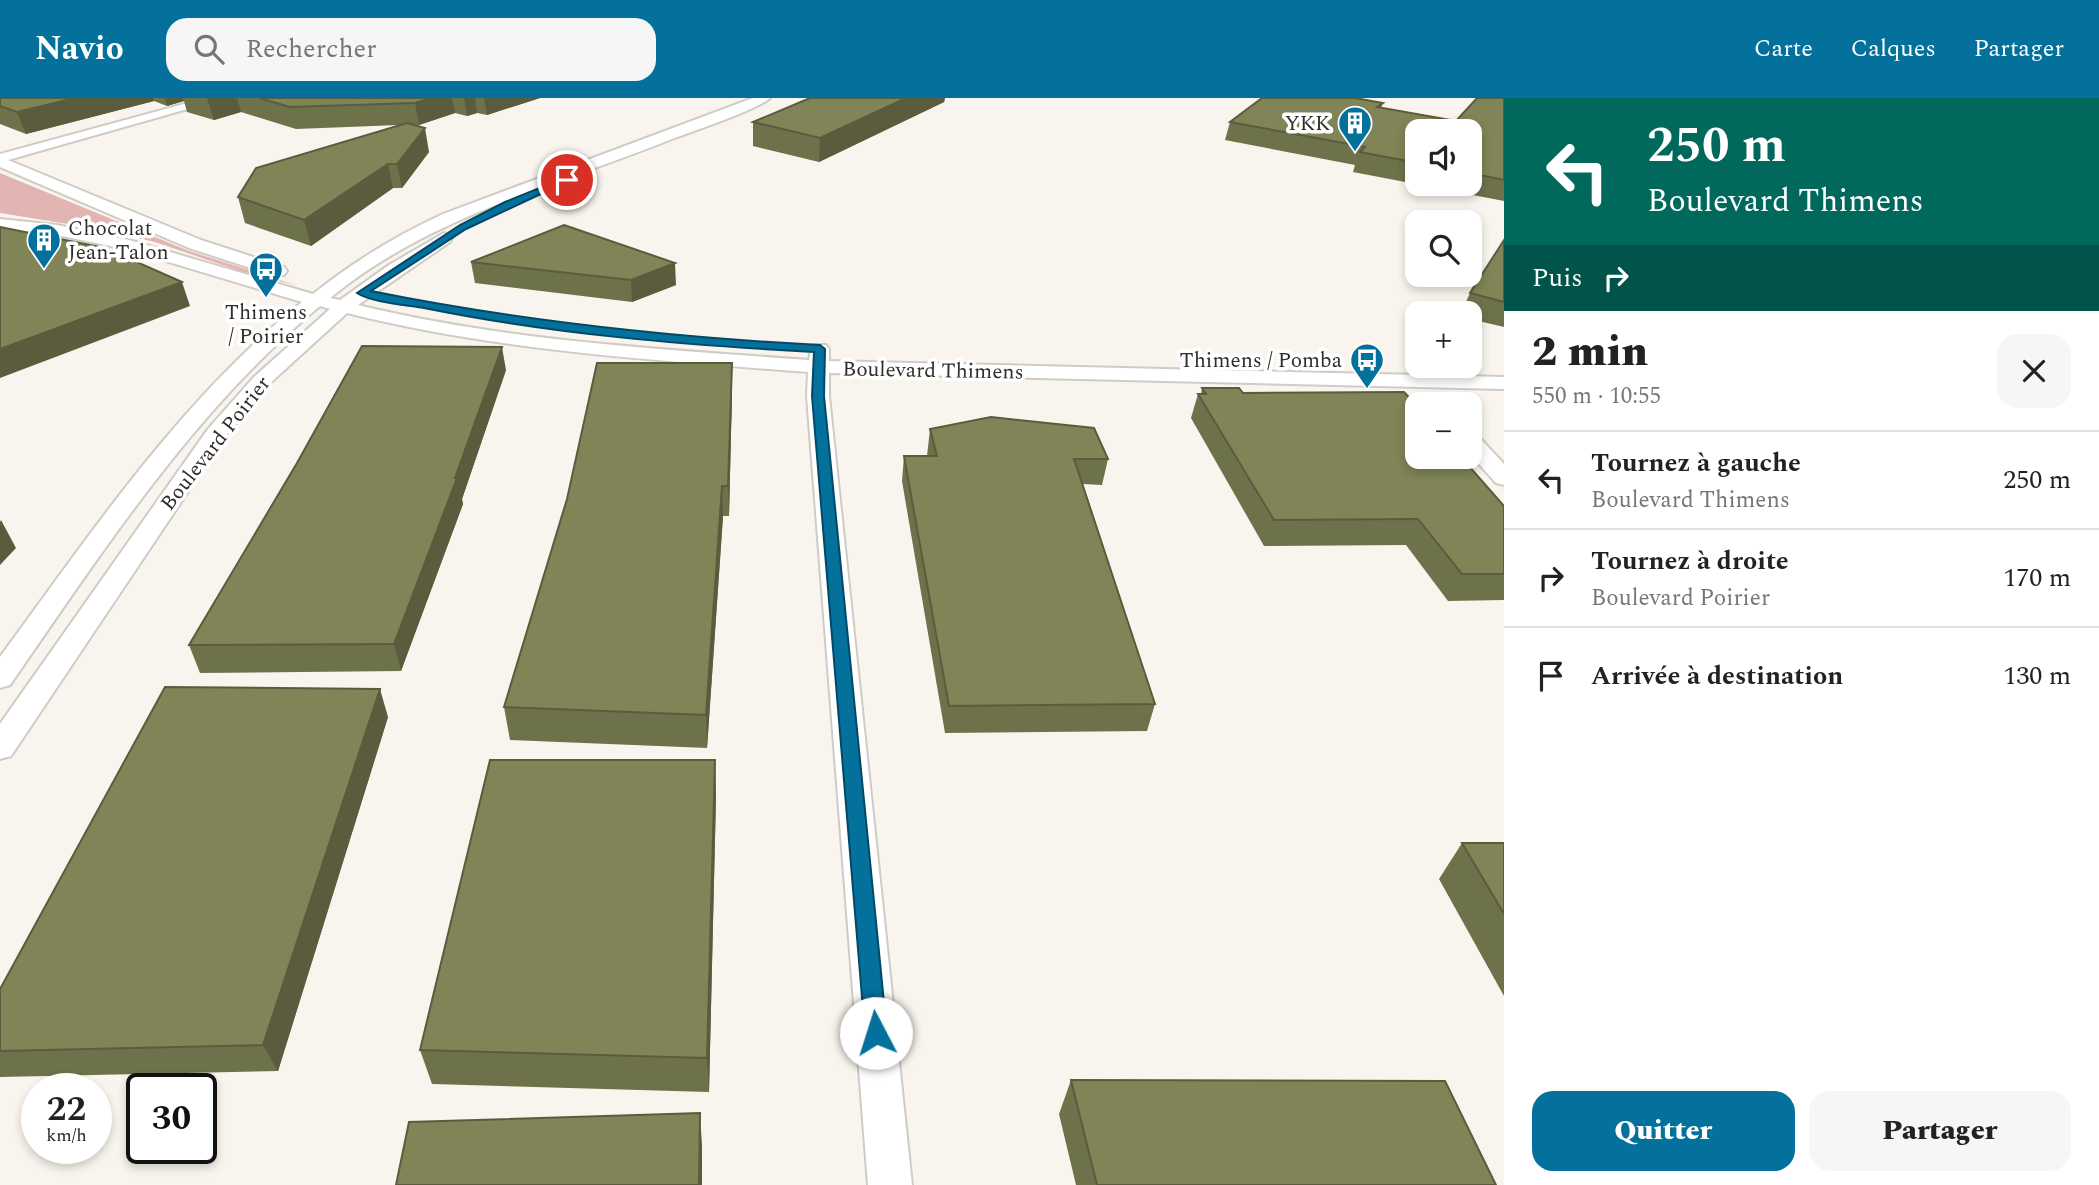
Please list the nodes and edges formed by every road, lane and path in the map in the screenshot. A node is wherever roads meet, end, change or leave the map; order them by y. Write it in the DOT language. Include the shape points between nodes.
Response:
graph roads {
  1 [pos="220,98"];
  2 [pos="764,98"];
  3 [pos="692,127"];
  4 [pos="0,160"];
  5 [pos="0,223"];
  6 [pos="310,286"];
  7 [pos="335,286"];
  8 [pos="362,293"];
  9 [pos="343,307"];
  10 [pos="819,358"];
  11 [pos="1482,364"];
  12 [pos="1504,365"];
  13 [pos="1405,369"];
  14 [pos="1471,378"];
  15 [pos="1504,383"];
  16 [pos="1482,454"];
  17 [pos="1504,478"];
  18 [pos="0,678"];
  19 [pos="0,748"];
  20 [pos="890,1185"];
  1 -- 4 [label="street"];
  2 -- 3 [label="street, Boulevard Poirier"];
  3 -- 7 [label="street, Boulevard Poirier" via="469,210 403,241"];
  3 -- 8 [label="street, Boulevard Poirier" via="498,209 440,240"];
  4 -- 6 [label="street, Boulevard Thimens" via="195,244"];
  5 -- 6 [label="street, Boulevard Thimens" via="129,245 246,282"];
  6 -- 7 [label="street, Boulevard Poirier"];
  6 -- 9 [label="street, Boulevard Thimens"];
  6 -- 18 [label="street, Boulevard Poirier" via="188,424"];
  7 -- 8 [label="street, Boulevard Thimens"];
  8 -- 9 [label="street, Boulevard Poirier"];
  8 -- 10 [label="street, Boulevard Thimens" via="567,328"];
  9 -- 10 [label="street, Boulevard Thimens" via="560,346"];
  9 -- 19 [label="street, Boulevard Poirier" via="276,365 217,432"];
  10 -- 13 [label="street, Boulevard Thimens"];
  10 -- 20 [label="street" via="818,396"];
  11 -- 12 [label="street"];
  14 -- 15 [label="street, Boulevard Thimens"];
  16 -- 17 [label="street"];
}
